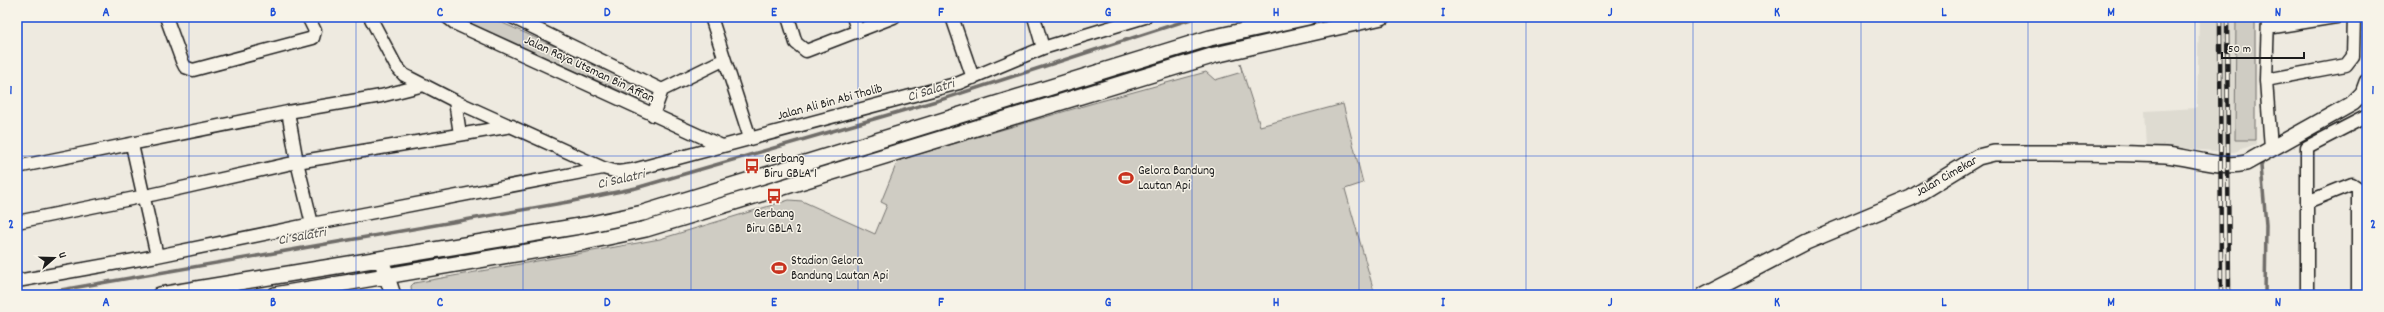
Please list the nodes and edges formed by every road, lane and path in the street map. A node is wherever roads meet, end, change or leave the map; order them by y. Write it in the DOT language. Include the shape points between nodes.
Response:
graph roads {
  1 [pos="166,17"];
  2 [pos="308,17"];
  3 [pos="370,17"];
  4 [pos="447,17"];
  5 [pos="512,17"];
  6 [pos="711,17"];
  7 [pos="788,17"];
  8 [pos="853,17"];
  9 [pos="894,17"];
  10 [pos="952,17"];
  11 [pos="1034,17"];
  12 [pos="1144,17"];
  13 [pos="1308,17"];
  14 [pos="1382,17"];
  15 [pos="2336,17"];
  16 [pos="2354,17"];
  17 [pos="2268,23"];
  18 [pos="858,32"];
  19 [pos="1043,48"];
  20 [pos="723,60"];
  21 [pos="396,66"];
  22 [pos="973,78"];
  23 [pos="2266,80"];
  24 [pos="2367,82"];
  25 [pos="424,84"];
  26 [pos="662,90"];
  27 [pos="398,92"];
  28 [pos="455,101"];
  29 [pos="288,112"];
  30 [pos="653,115"];
  31 [pos="2367,116"];
  32 [pos="512,126"];
  33 [pos="460,134"];
  34 [pos="750,138"];
  35 [pos="2302,139"];
  36 [pos="132,145"];
  37 [pos="722,146"];
  38 [pos="2271,148"];
  39 [pos="297,162"];
  40 [pos="17,167"];
  41 [pos="603,168"];
  42 [pos="142,197"];
  43 [pos="2307,202"];
  44 [pos="17,222"];
  45 [pos="312,224"];
  46 [pos="157,256"];
  47 [pos="382,259"];
  48 [pos="387,277"];
  49 [pos="17,281"];
  50 [pos="160,295"];
  51 [pos="275,295"];
  52 [pos="393,295"];
  53 [pos="1704,295"];
  54 [pos="2307,295"];
  55 [pos="2358,295"];
  1 -- 2 [label="street" via="182,61 193,70 313,38 315,31"];
  3 -- 21 [label="street"];
  4 -- 30 [label="street, Jalan Raya Utsman Bin Affan" via="456,24"];
  5 -- 26 [label="street, Jalan Raya Utsman Bin Affan"];
  6 -- 20 [label="street"];
  7 -- 18 [label="street" via="796,43 806,51"];
  8 -- 18 [label="street"];
  9 -- 18 [label="street"];
  10 -- 22 [label="street"];
  11 -- 19 [label="street"];
  12 -- 19 [label="street, Jalan Ali Bin Abi Tholib"];
  13 -- 47 [label="street" via="1225,34 1182,46 643,213"];
  14 -- 48 [label="street" via="1230,50 646,229"];
  15 -- 17 [label="street"];
  16 -- 23 [label="street" via="2353,56 2346,65"];
  17 -- 23 [label="street"];
  19 -- 22 [label="street, Jalan Ali Bin Abi Tholib"];
  20 -- 26 [label="street"];
  20 -- 34 [label="street"];
  21 -- 25 [label="street" via="404,75"];
  21 -- 27 [label="street"];
  22 -- 34 [label="street, Jalan Ali Bin Abi Tholib"];
  23 -- 38 [label="street"];
  24 -- 35 [label="street" via="2363,93 2353,104"];
  25 -- 27 [label="street"];
  25 -- 28 [label="street"];
  26 -- 30 [label="street"];
  27 -- 29 [label="street"];
  28 -- 32 [label="street"];
  28 -- 33 [label="street"];
  29 -- 36 [label="street"];
  29 -- 39 [label="street"];
  30 -- 37 [label="street, Jalan Raya Utsman Bin Affan"];
  31 -- 35 [label="street"];
  32 -- 33 [label="street"];
  32 -- 41 [label="street"];
  33 -- 39 [label="street"];
  34 -- 37 [label="street, Jalan Ali Bin Abi Tholib"];
  35 -- 38 [label="street"];
  35 -- 43 [label="street"];
  36 -- 40 [label="street"];
  36 -- 42 [label="street"];
  37 -- 41 [label="street, Jalan Ali Bin Abi Tholib" via="633,170 618,172"];
  38 -- 53 [label="street, Jalan Cimekar" via="2235,165 2156,155 1994,153 1978,157 1911,198 1806,242"];
  39 -- 42 [label="street"];
  39 -- 45 [label="street"];
  41 -- 45 [label="street"];
  42 -- 44 [label="street"];
  42 -- 46 [label="street"];
  43 -- 54 [label="street"];
  43 -- 55 [label="street" via="2352,184 2358,188"];
  45 -- 46 [label="street"];
  46 -- 49 [label="street"];
  47 -- 48 [label="street"];
  47 -- 50 [label="street"];
  48 -- 51 [label="street"];
  48 -- 52 [label="street"];
}
